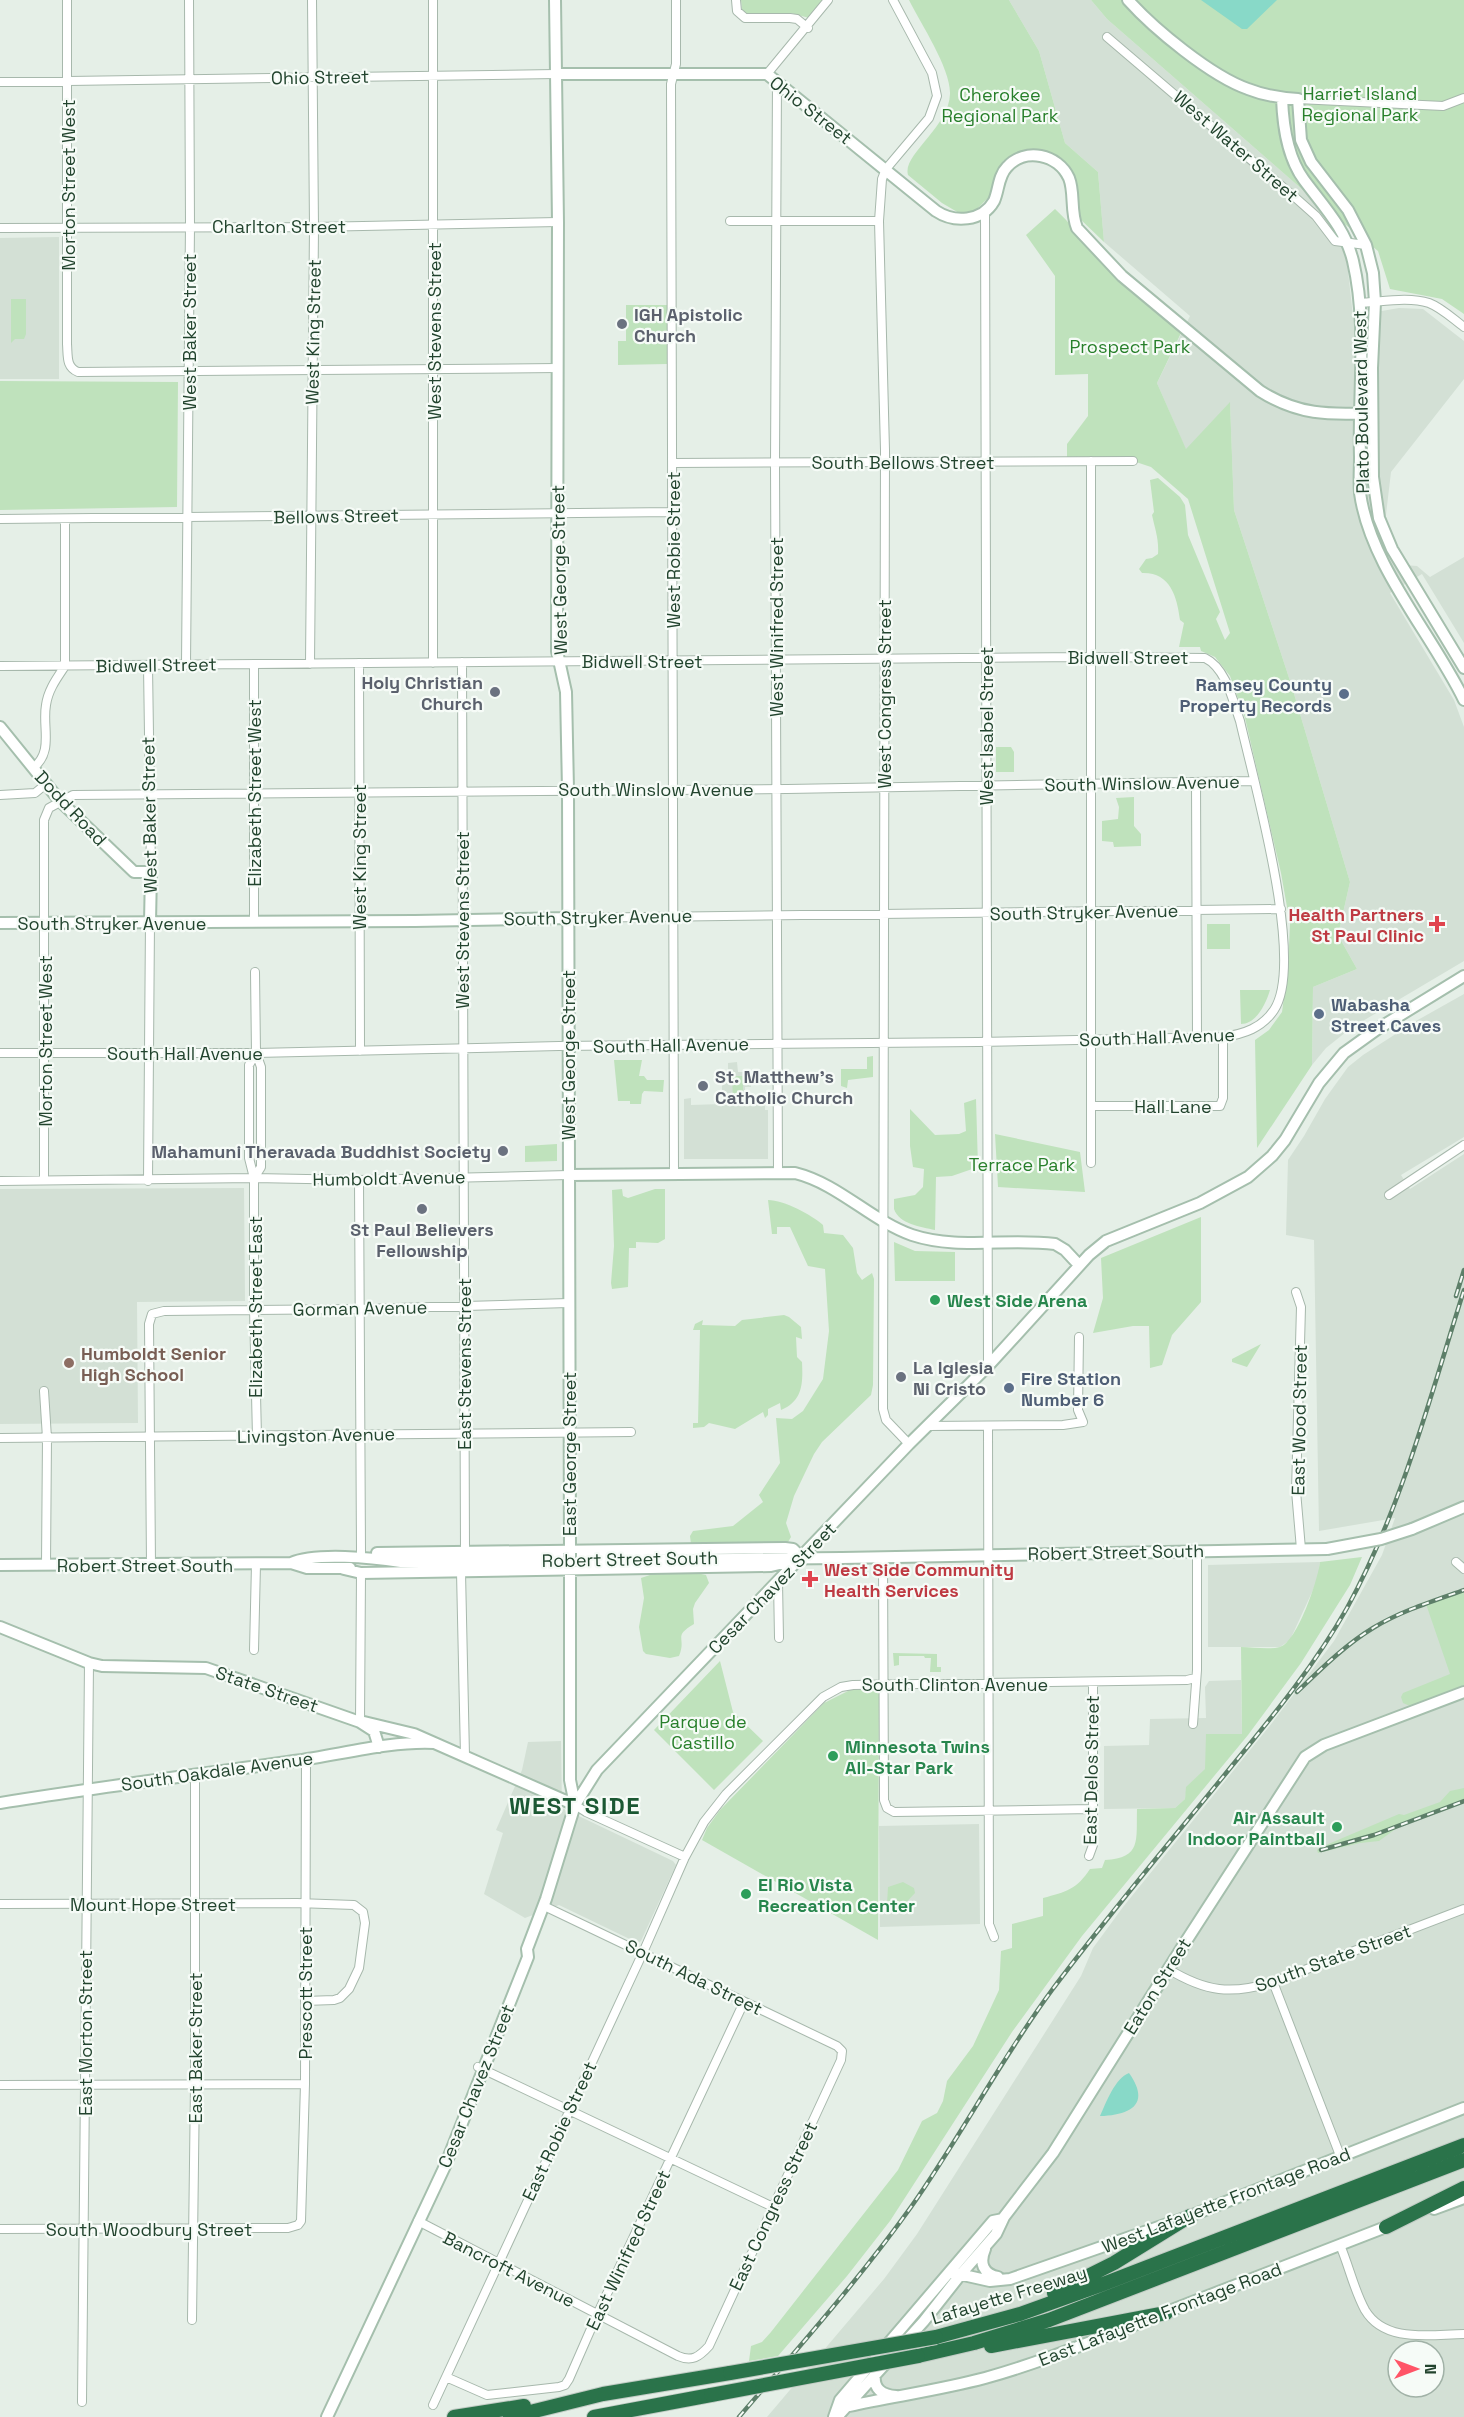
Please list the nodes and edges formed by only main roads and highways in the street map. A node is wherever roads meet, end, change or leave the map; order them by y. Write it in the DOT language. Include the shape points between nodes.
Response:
graph roads {
  1 [pos="1464,2145"];
  2 [pos="1464,2160"];
  3 [pos="1464,2188"];
  4 [pos="1190,2216"];
  5 [pos="1386,2227"];
  6 [pos="1166,2313"];
  7 [pos="936,2337"];
  8 [pos="935,2353"];
  9 [pos="603,2394"];
  10 [pos="684,2400"];
  11 [pos="454,2417"];
  12 [pos="510,2417"];
  13 [pos="594,2417"];
  14 [pos="613,2417"];
  1 -- 7 [label="highway, Lafayette Freeway" via="1098,2286 1020,2314"];
  2 -- 8 [label="highway, Lafayette Freeway" via="1060,2316"];
  3 -- 5 [label="highway"];
  4 -- 7 [label="highway" via="1083,2280"];
  6 -- 8 [label="highway"];
  7 -- 9 [label="highway, Lafayette Freeway, bridge"];
  8 -- 10 [label="highway, Lafayette Freeway, bridge"];
  9 -- 11 [label="highway"];
  9 -- 12 [label="highway, Lafayette Freeway"];
  10 -- 13 [label="highway, Lafayette Freeway"];
  10 -- 14 [label="highway"];
}
